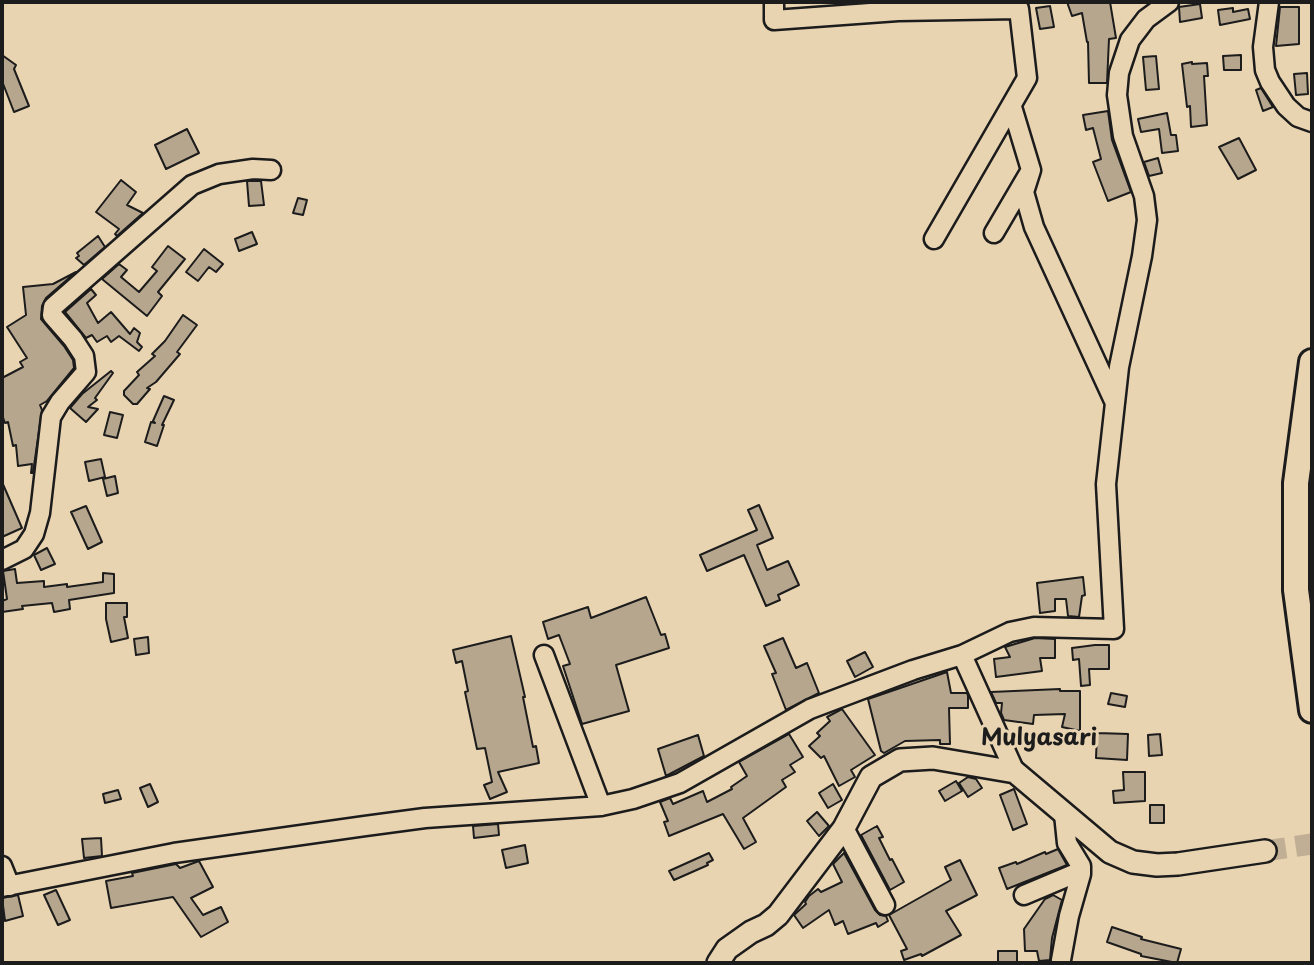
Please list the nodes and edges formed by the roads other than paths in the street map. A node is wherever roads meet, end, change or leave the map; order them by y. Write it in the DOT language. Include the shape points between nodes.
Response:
graph roads {
  1 [pos="774,2"];
  2 [pos="1169,2"];
  3 [pos="1269,2"];
  4 [pos="1019,5"];
  5 [pos="928,6"];
  6 [pos="977,6"];
  7 [pos="875,7"];
  8 [pos="822,9"];
  9 [pos="1012,107"];
  10 [pos="1312,122"];
  11 [pos="271,170"];
  12 [pos="1031,170"];
  13 [pos="994,233"];
  14 [pos="934,239"];
  15 [pos="1312,362"];
  16 [pos="1115,403"];
  17 [pos="2,560"];
  18 [pos="962,655"];
  19 [pos="544,656"];
  20 [pos="1312,710"];
  21 [pos="1015,772"];
  22 [pos="601,806"];
  23 [pos="1064,814"];
  24 [pos="844,828"];
  25 [pos="1265,851"];
  26 [pos="2,866"];
  27 [pos="1081,871"];
  28 [pos="6,886"];
  29 [pos="1024,895"];
  30 [pos="885,905"];
  31 [pos="1061,960"];
  32 [pos="718,963"];
  1 -- 8 [label="street" via="774,20"];
  2 -- 16 [label="street" via="1146,19 1130,40 1119,73 1121,128 1144,196 1147,220"];
  3 -- 10 [label="street" via="1265,70 1286,106"];
  4 -- 6 [label="street"];
  4 -- 9 [label="street" via="1027,78"];
  5 -- 6 [label="street"];
  5 -- 7 [label="street"];
  7 -- 8 [label="street"];
  9 -- 12 [label="street"];
  9 -- 14 [label="street"];
  11 -- 17 [label="street" via="219,174 192,185 52,310 84,356 86,372 51,416 34,534 24,549"];
  12 -- 13 [label="street"];
  12 -- 16 [label="street" via="1024,192 1034,227"];
  15 -- 20 [label="highway" via="1296,483 1296,590"];
  16 -- 18 [label="street" via="1106,484 1114,629 1034,627 999,636"];
  18 -- 21 [label="street"];
  18 -- 22 [label="street" via="822,704 680,783"];
  19 -- 22 [label="street"];
  21 -- 23 [label="main road"];
  21 -- 24 [label="main road" via="933,758 900,760 871,777"];
  22 -- 28 [label="street" via="365,826 174,853"];
  23 -- 25 [label="main road" via="1110,852 1133,862 1157,865"];
  23 -- 27 [label="street" via="1067,844"];
  24 -- 30 [label="street"];
  24 -- 32 [label="main road" via="778,915 727,949"];
  26 -- 28 [label="street"];
  27 -- 29 [label="street"];
  27 -- 31 [label="street"];
}
